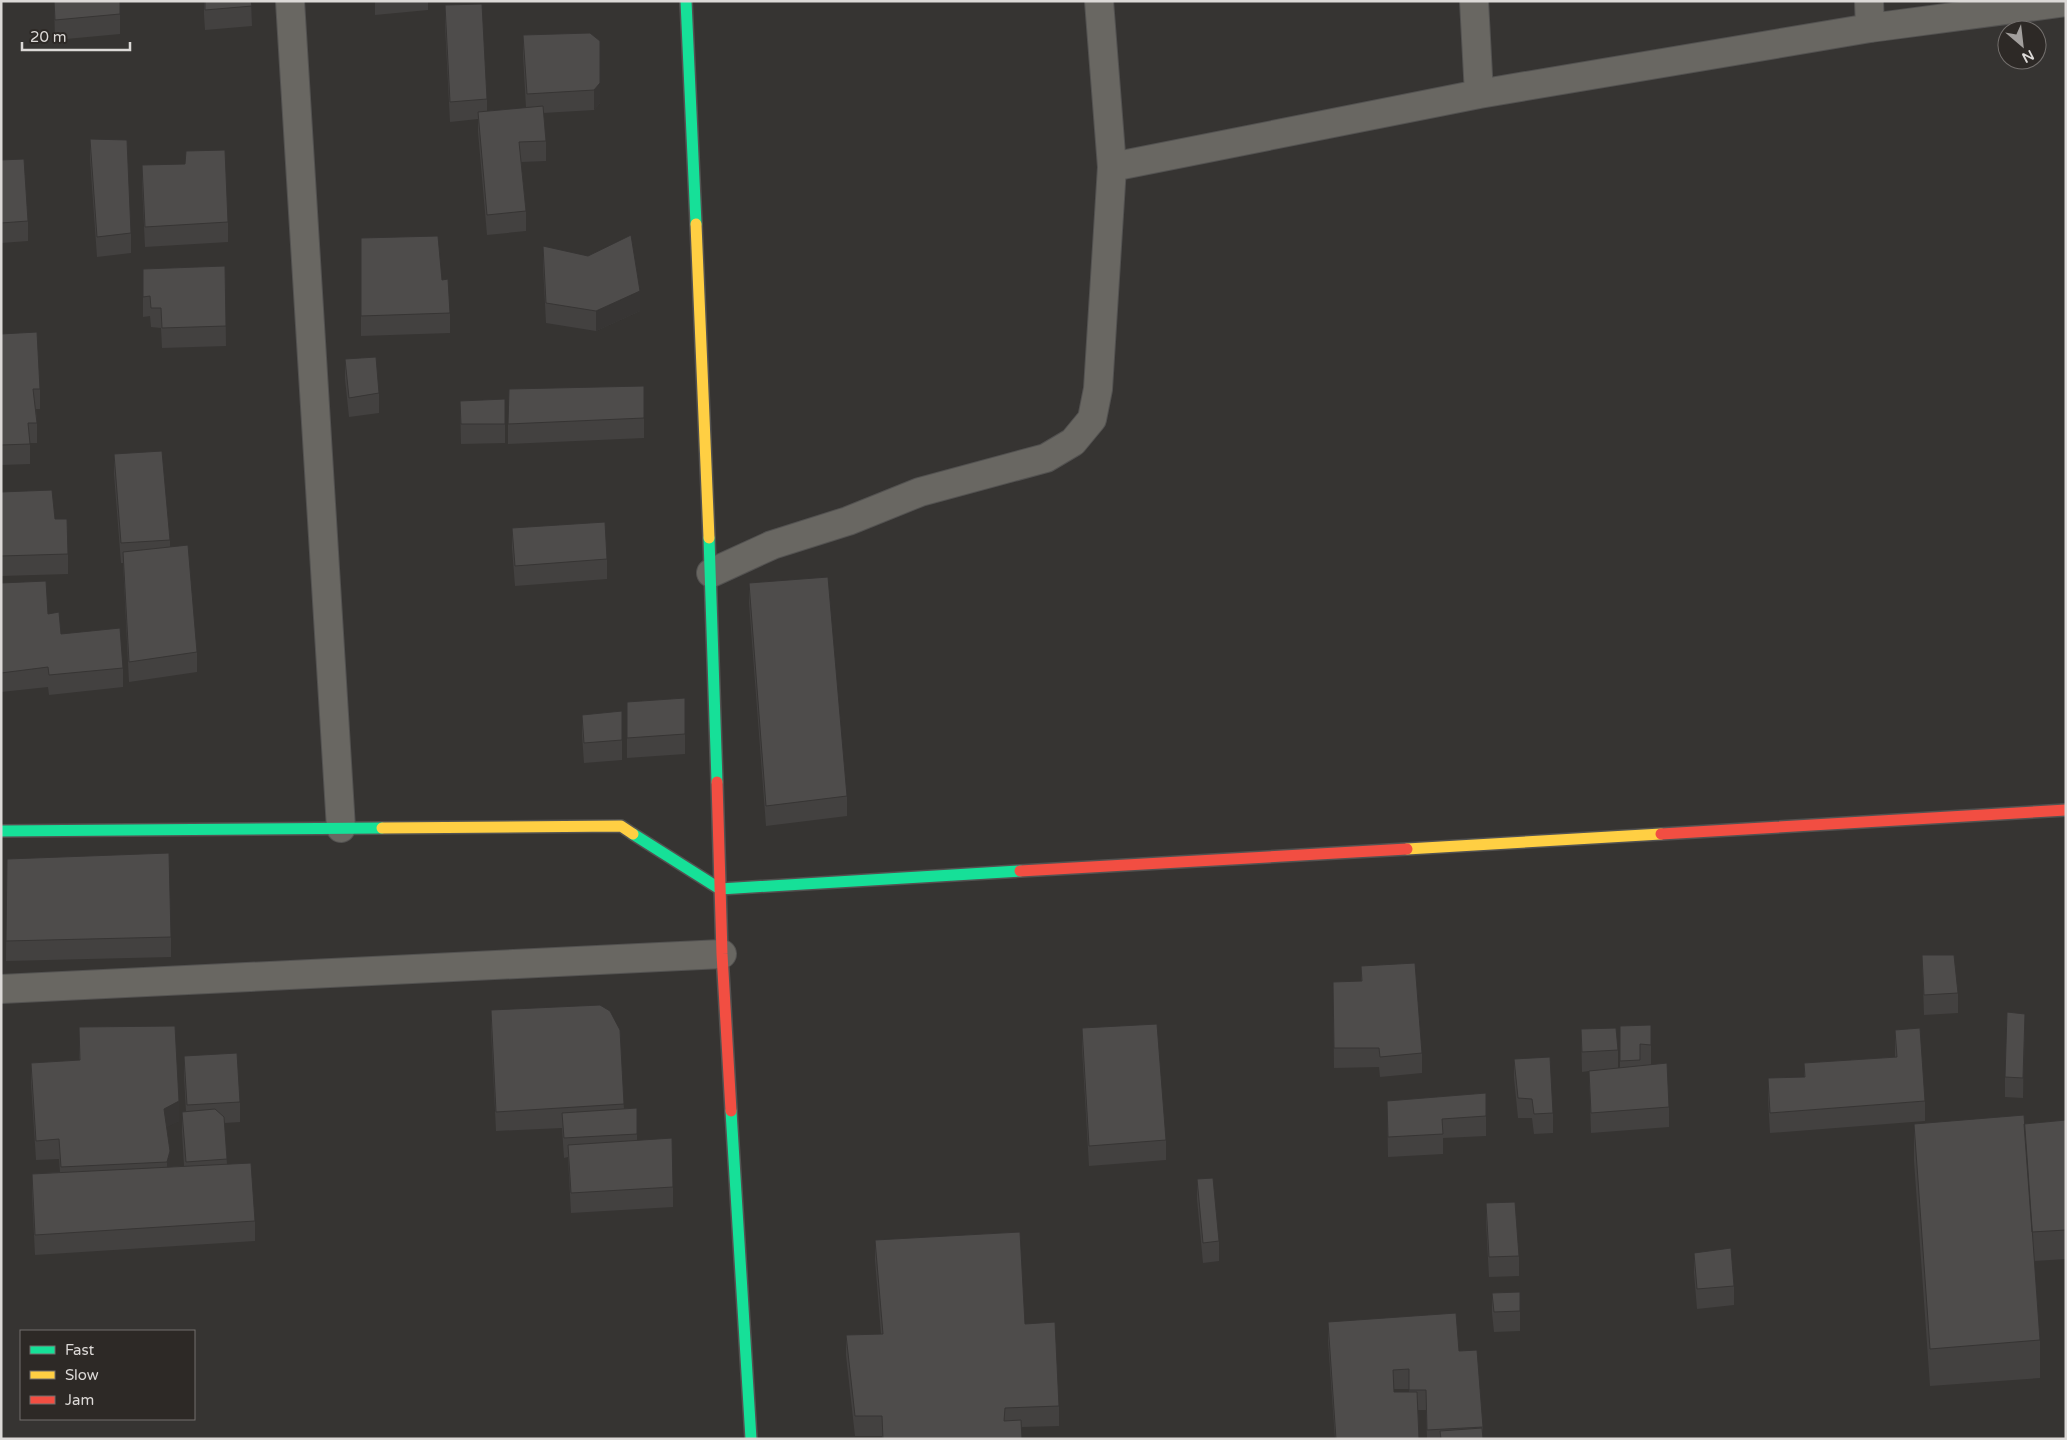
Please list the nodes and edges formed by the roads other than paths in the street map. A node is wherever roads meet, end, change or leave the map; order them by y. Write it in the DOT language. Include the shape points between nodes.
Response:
graph roads {
  1 [pos="290,1"];
  2 [pos="686,1"];
  3 [pos="1099,1"];
  4 [pos="1474,1"];
  5 [pos="1869,1"];
  6 [pos="2066,2"];
  7 [pos="1870,28"];
  8 [pos="1479,94"];
  9 [pos="1112,167"];
  10 [pos="711,573"];
  11 [pos="2066,810"];
  12 [pos="341,828"];
  13 [pos="1,831"];
  14 [pos="720,889"];
  15 [pos="722,954"];
  16 [pos="1,989"];
  17 [pos="752,1439"];
  1 -- 12 [label="street"];
  2 -- 10 [label="street"];
  3 -- 9 [label="street"];
  4 -- 8 [label="street"];
  5 -- 7 [label="street"];
  6 -- 7 [label="street"];
  7 -- 8 [label="street"];
  8 -- 9 [label="street"];
  9 -- 10 [label="street" via="1098,389 1092,419 1073,442 1046,458 920,492 848,521 772,545"];
  10 -- 14 [label="street"];
  11 -- 14 [label="street"];
  12 -- 13 [label="street"];
  12 -- 14 [label="street" via="621,826"];
  14 -- 15 [label="street"];
  15 -- 16 [label="street"];
  15 -- 17 [label="street"];
}
